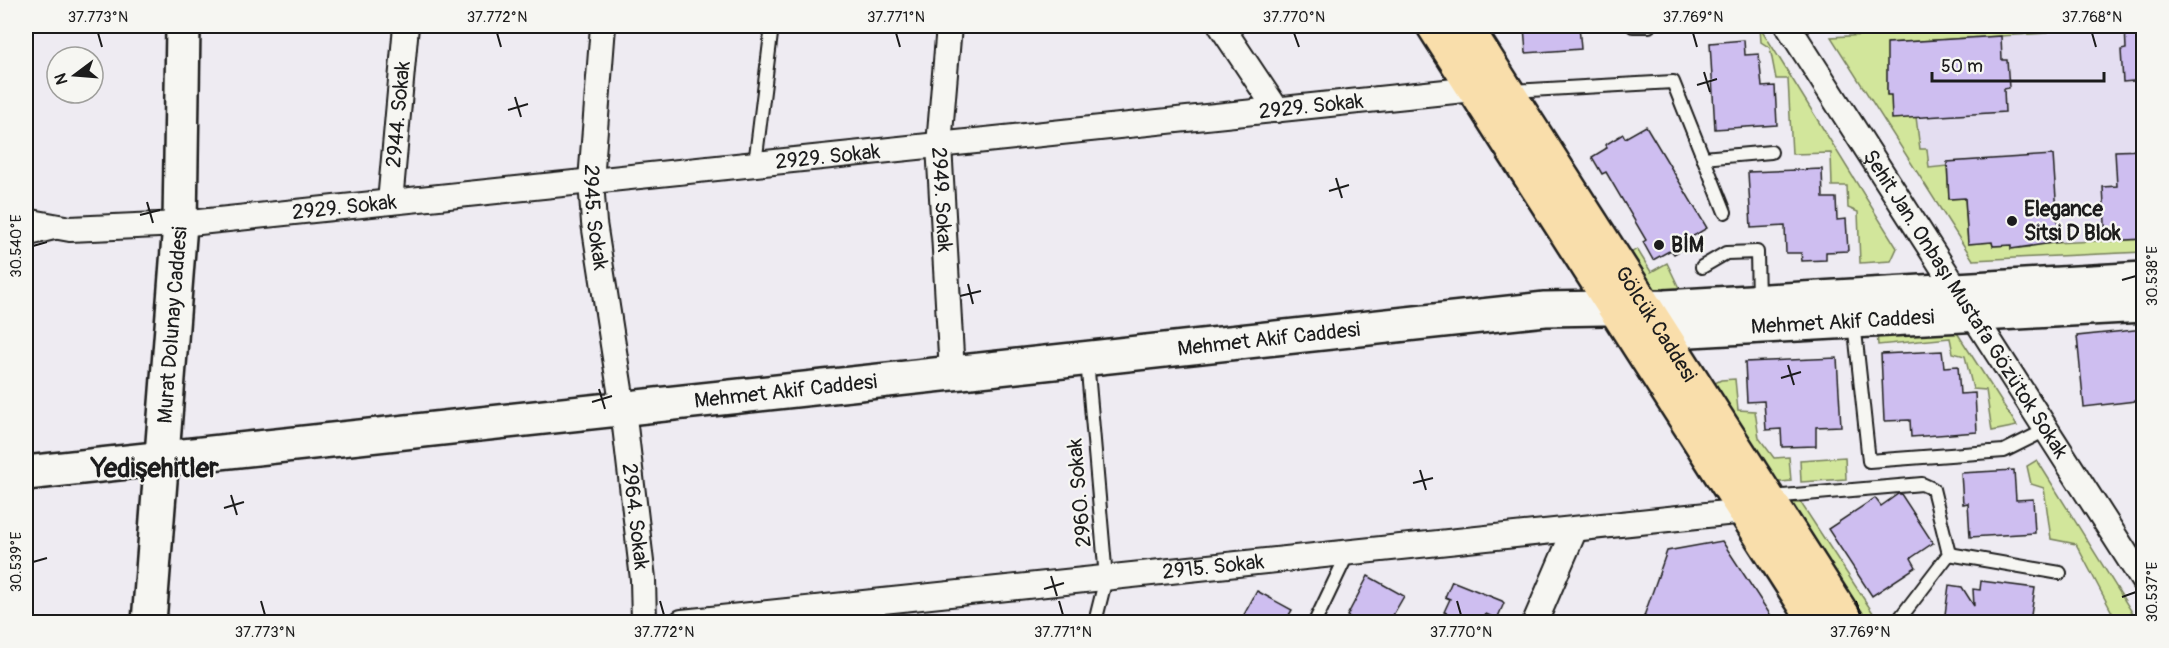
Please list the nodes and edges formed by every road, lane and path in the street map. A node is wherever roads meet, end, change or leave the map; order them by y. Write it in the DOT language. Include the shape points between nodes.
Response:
graph roads {
  1 [pos="183,26"];
  2 [pos="406,26"];
  3 [pos="603,26"];
  4 [pos="772,26"];
  5 [pos="949,26"];
  6 [pos="1221,26"];
  7 [pos="1434,26"];
  8 [pos="1465,26"];
  9 [pos="1633,26"];
  10 [pos="1649,26"];
  11 [pos="1788,26"];
  12 [pos="1490,90"];
  13 [pos="1277,110"];
  14 [pos="939,145"];
  15 [pos="1771,152"];
  16 [pos="1703,158"];
  17 [pos="755,164"];
  18 [pos="591,181"];
  19 [pos="390,202"];
  20 [pos="1725,212"];
  21 [pos="26,221"];
  22 [pos="180,224"];
  23 [pos="70,229"];
  24 [pos="26,240"];
  25 [pos="1702,267"];
  26 [pos="2144,279"];
  27 [pos="1758,301"];
  28 [pos="1964,302"];
  29 [pos="2144,305"];
  30 [pos="1638,320"];
  31 [pos="1854,321"];
  32 [pos="1087,359"];
  33 [pos="952,373"];
  34 [pos="623,408"];
  35 [pos="2046,430"];
  36 [pos="162,459"];
  37 [pos="26,473"];
  38 [pos="1756,504"];
  39 [pos="1575,529"];
  40 [pos="1348,553"];
  41 [pos="1949,554"];
  42 [pos="2060,573"];
  43 [pos="1106,578"];
  44 [pos="2144,582"];
  45 [pos="750,619"];
  46 [pos="149,622"];
  47 [pos="644,622"];
  48 [pos="682,622"];
  49 [pos="1095,622"];
  50 [pos="1315,622"];
  51 [pos="1535,622"];
  52 [pos="1816,622"];
  53 [pos="1847,622"];
  54 [pos="1897,622"];
  1 -- 22 [label="street, Murat Dolunay Caddesi"];
  2 -- 19 [label="street, 2944. Sokak"];
  3 -- 18 [label="street, 2945. Sokak"];
  4 -- 17 [label="lane"];
  5 -- 14 [label="street, 2949. Sokak"];
  6 -- 13 [label="street"];
  7 -- 12 [label="main road, Gölcük Caddesi"];
  8 -- 12 [label="main road, Gölcük Caddesi"];
  9 -- 10 [label="lane"];
  11 -- 28 [label="street, Şehit Jan. Onbaşı Mustafa Gözütok Sokak"];
  12 -- 13 [label="street, 2929. Sokak"];
  12 -- 16 [label="lane" via="1673,82"];
  12 -- 30 [label="main road, Gölcük Caddesi"];
  13 -- 14 [label="street, 2929. Sokak"];
  14 -- 17 [label="street, 2929. Sokak"];
  14 -- 33 [label="street, 2949. Sokak"];
  15 -- 16 [label="lane"];
  16 -- 20 [label="lane"];
  17 -- 18 [label="street, 2929. Sokak"];
  18 -- 19 [label="street, 2929. Sokak"];
  18 -- 34 [label="street, 2945. Sokak"];
  19 -- 22 [label="street, 2929. Sokak"];
  21 -- 23 [label="street, 2929. Sokak"];
  22 -- 23 [label="street, 2929. Sokak"];
  22 -- 36 [label="street, Murat Dolunay Caddesi"];
  23 -- 24 [label="lane"];
  25 -- 27 [label="lane" via="1726,253 1757,252"];
  26 -- 28 [label="street, Mehmet Akif Caddesi"];
  27 -- 28 [label="street, Mehmet Akif Caddesi"];
  27 -- 30 [label="street, Mehmet Akif Caddesi"];
  28 -- 29 [label="street, Mehmet Akif Caddesi"];
  28 -- 31 [label="street, Mehmet Akif Caddesi"];
  28 -- 35 [label="street, Şehit Jan. Onbaşı Mustafa Gözütok Sokak"];
  30 -- 31 [label="street, Mehmet Akif Caddesi"];
  30 -- 32 [label="street, Mehmet Akif Caddesi" via="1545,309"];
  30 -- 38 [label="main road, Gölcük Caddesi"];
  31 -- 35 [label="lane" via="1869,462 2004,451"];
  32 -- 33 [label="street, Mehmet Akif Caddesi"];
  32 -- 43 [label="lane, 2960. Sokak"];
  33 -- 34 [label="street, Mehmet Akif Caddesi"];
  34 -- 36 [label="street, Mehmet Akif Caddesi"];
  34 -- 47 [label="street, 2964. Sokak" via="643,579"];
  35 -- 44 [label="street, Şehit Jan. Onbaşı Mustafa Gözütok Sokak"];
  36 -- 37 [label="street, Mehmet Akif Caddesi"];
  36 -- 46 [label="street, Murat Dolunay Caddesi"];
  38 -- 39 [label="street, 2915. Sokak"];
  38 -- 41 [label="lane" via="1922,484 1933,489"];
  38 -- 52 [label="main road, Gölcük Caddesi"];
  38 -- 53 [label="main road, Gölcük Caddesi"];
  39 -- 40 [label="street, 2915. Sokak"];
  39 -- 51 [label="street"];
  40 -- 43 [label="street, 2915. Sokak"];
  40 -- 50 [label="lane"];
  41 -- 42 [label="lane"];
  41 -- 54 [label="lane"];
  43 -- 45 [label="street, 2915. Sokak"];
  43 -- 49 [label="lane, 2960. Sokak"];
  45 -- 48 [label="street, 2915. Sokak"];
}
